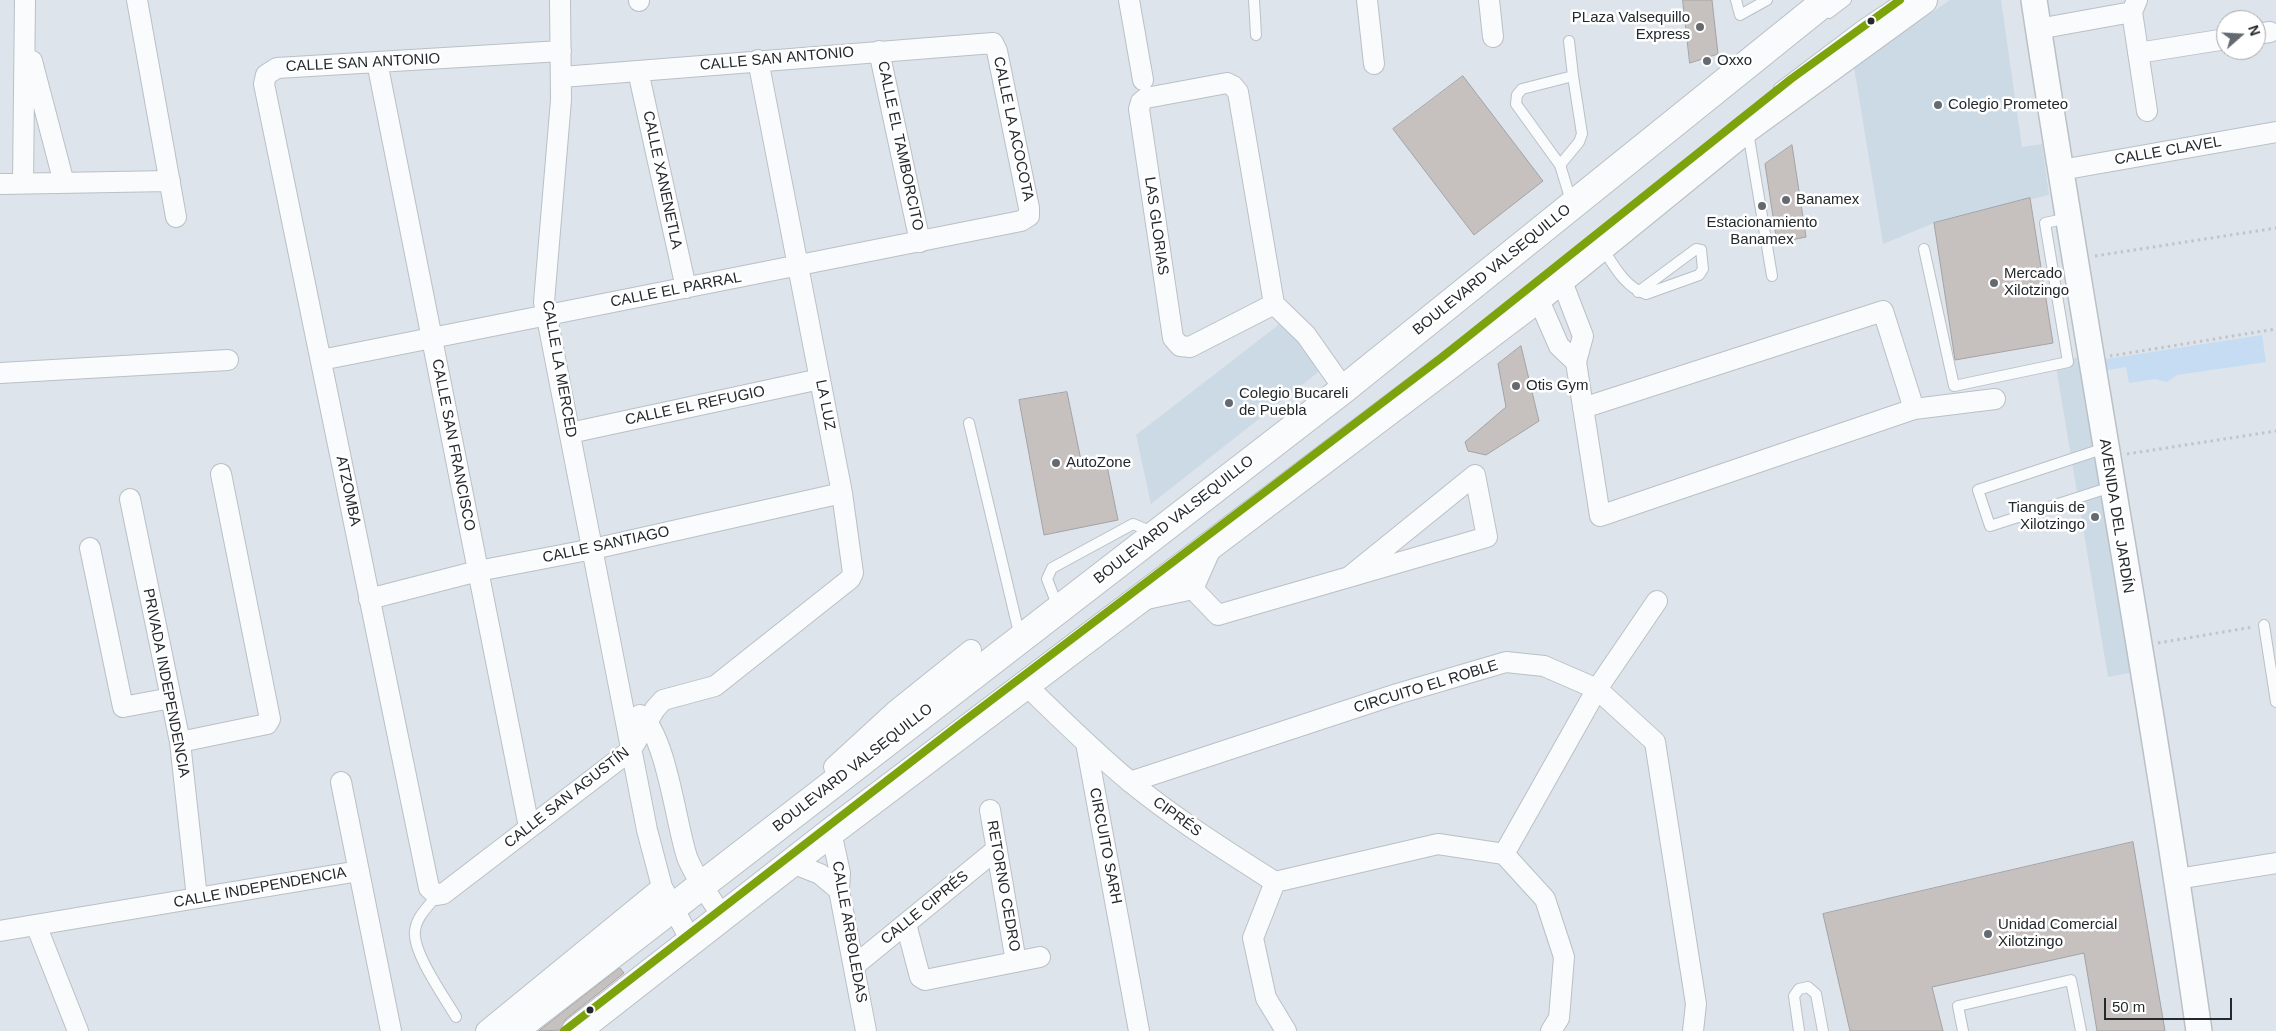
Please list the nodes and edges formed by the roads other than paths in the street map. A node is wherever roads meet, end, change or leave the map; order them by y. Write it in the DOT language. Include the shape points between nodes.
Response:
graph roads {
  1 [pos="25,0"];
  2 [pos="137,0"];
  3 [pos="560,0"];
  4 [pos="1129,0"];
  5 [pos="1254,0"];
  6 [pos="1367,0"];
  7 [pos="1489,0"];
  8 [pos="1736,0"];
  9 [pos="1767,0"];
  10 [pos="1828,0"];
  11 [pos="1846,0"];
  12 [pos="1900,0"];
  13 [pos="1923,0"];
  14 [pos="2034,0"];
  15 [pos="2135,6"];
  16 [pos="2038,29"];
  17 [pos="1256,35"];
  18 [pos="1493,37"];
  19 [pos="26,40"];
  20 [pos="2216,41"];
  21 [pos="1569,42"];
  22 [pos="993,43"];
  23 [pos="561,51"];
  24 [pos="879,51"];
  25 [pos="2138,53"];
  26 [pos="758,60"];
  27 [pos="377,62"];
  28 [pos="1374,64"];
  29 [pos="638,71"];
  30 [pos="562,76"];
  31 [pos="1573,76"];
  32 [pos="1144,80"];
  33 [pos="264,84"];
  34 [pos="2147,111"];
  35 [pos="1747,128"];
  36 [pos="2276,132"];
  37 [pos="1560,165"];
  38 [pos="2060,170"];
  39 [pos="170,180"];
  40 [pos="64,182"];
  41 [pos="0,184"];
  42 [pos="23,184"];
  43 [pos="1572,205"];
  44 [pos="1029,216"];
  45 [pos="176,217"];
  46 [pos="2068,218"];
  47 [pos="920,242"];
  48 [pos="1602,246"];
  49 [pos="1924,249"];
  50 [pos="798,266"];
  51 [pos="1772,276"];
  52 [pos="1562,279"];
  53 [pos="686,288"];
  54 [pos="1638,292"];
  55 [pos="1538,298"];
  56 [pos="1274,304"];
  57 [pos="547,316"];
  58 [pos="432,338"];
  59 [pos="228,360"];
  60 [pos="321,360"];
  61 [pos="2079,361"];
  62 [pos="1576,362"];
  63 [pos="0,373"];
  64 [pos="820,379"];
  65 [pos="1344,389"];
  66 [pos="1995,399"];
  67 [pos="1583,408"];
  68 [pos="1914,409"];
  69 [pos="969,423"];
  70 [pos="570,433"];
  71 [pos="2106,453"];
  72 [pos="221,474"];
  73 [pos="2112,487"];
  74 [pos="842,493"];
  75 [pos="130,499"];
  76 [pos="1156,533"];
  77 [pos="1215,540"];
  78 [pos="90,548"];
  79 [pos="593,549"];
  80 [pos="478,571"];
  81 [pos="1349,577"];
  82 [pos="1193,589"];
  83 [pos="370,599"];
  84 [pos="1657,601"];
  85 [pos="1136,602"];
  86 [pos="1058,609"];
  87 [pos="2264,625"];
  88 [pos="1020,638"];
  89 [pos="971,650"];
  90 [pos="1026,684"];
  91 [pos="714,686"];
  92 [pos="1598,689"];
  93 [pos="171,698"];
  94 [pos="2276,702"];
  95 [pos="624,704"];
  96 [pos="648,720"];
  97 [pos="180,742"];
  98 [pos="1086,743"];
  99 [pos="631,750"];
  100 [pos="852,761"];
  101 [pos="341,782"];
  102 [pos="1130,782"];
  103 [pos="990,810"];
  104 [pos="529,827"];
  105 [pos="831,832"];
  106 [pos="997,849"];
  107 [pos="1504,854"];
  108 [pos="792,863"];
  109 [pos="2276,863"];
  110 [pos="359,871"];
  111 [pos="2177,879"];
  112 [pos="1275,882"];
  113 [pos="705,887"];
  114 [pos="839,890"];
  115 [pos="437,895"];
  116 [pos="198,898"];
  117 [pos="670,903"];
  118 [pos="721,914"];
  119 [pos="906,924"];
  120 [pos="36,925"];
  121 [pos="0,930"];
  122 [pos="689,938"];
  123 [pos="1040,957"];
  124 [pos="1016,962"];
  125 [pos="854,966"];
  126 [pos="456,1017"];
  127 [pos="78,1031"];
  128 [pos="391,1031"];
  129 [pos="486,1031"];
  130 [pos="513,1031"];
  131 [pos="526,1031"];
  132 [pos="564,1031"];
  133 [pos="576,1031"];
  134 [pos="866,1031"];
  135 [pos="1139,1031"];
  136 [pos="1286,1031"];
  137 [pos="1551,1031"];
  138 [pos="1693,1031"];
  139 [pos="1799,1031"];
  140 [pos="1823,1031"];
  141 [pos="1963,1031"];
  142 [pos="2080,1031"];
  143 [pos="2199,1031"];
  1 -- 19 [label="street"];
  2 -- 39 [label="street"];
  3 -- 23 [label="street, CALLE LA MERCED"];
  4 -- 32 [label="street"];
  5 -- 17 [label="lane"];
  6 -- 28 [label="street"];
  7 -- 18 [label="street"];
  8 -- 9 [label="lane" via="1740,14"];
  10 -- 43 [label="main road, BOULEVARD VALSEQUILLO"];
  11 -- 113 [label="lane" via="1059,622"];
  12 -- 118 [label="lane" via="1791,79 1441,358 960,724"];
  13 -- 35 [label="main road"];
  14 -- 16 [label="street, AVENIDA DEL JARDÍN"];
  15 -- 16 [label="street"];
  15 -- 25 [label="street"];
  16 -- 38 [label="street, AVENIDA DEL JARDÍN"];
  19 -- 40 [label="street"];
  19 -- 42 [label="street"];
  20 -- 25 [label="street"];
  21 -- 31 [label="lane"];
  22 -- 24 [label="street, CALLE SAN ANTONIO"];
  22 -- 44 [label="street, CALLE LA ACOCOTA"];
  23 -- 27 [label="street, CALLE SAN ANTONIO"];
  23 -- 30 [label="street, CALLE LA MERCED"];
  24 -- 26 [label="street, CALLE SAN ANTONIO"];
  24 -- 47 [label="street, CALLE EL TAMBORCITO"];
  25 -- 34 [label="street"];
  26 -- 29 [label="street, CALLE SAN ANTONIO"];
  26 -- 50 [label="street, LA LUZ"];
  27 -- 33 [label="street, CALLE SAN ANTONIO" via="278,68 266,75"];
  27 -- 58 [label="street, CALLE SAN FRANCISCO"];
  29 -- 30 [label="street, CALLE SAN ANTONIO"];
  29 -- 53 [label="street, CALLE XANENETLA"];
  30 -- 57 [label="street, CALLE LA MERCED" via="544,302"];
  31 -- 37 [label="lane" via="1582,134"];
  31 -- 37 [label="lane" via="1522,89 1517,95 1516,104"];
  33 -- 60 [label="street, ATZOMBA"];
  35 -- 48 [label="main road"];
  35 -- 51 [label="lane"];
  36 -- 38 [label="street, CALLE CLAVEL"];
  37 -- 43 [label="lane"];
  38 -- 46 [label="street, AVENIDA DEL JARDÍN"];
  39 -- 40 [label="street"];
  39 -- 45 [label="street"];
  40 -- 42 [label="street"];
  41 -- 42 [label="street"];
  43 -- 65 [label="main road, BOULEVARD VALSEQUILLO"];
  44 -- 47 [label="street, CALLE EL PARRAL" via="1021,222"];
  46 -- 61 [label="street, AVENIDA DEL JARDÍN" via="2074,259"];
  46 -- 61 [label="lane" via="2045,223"];
  47 -- 50 [label="street, CALLE EL PARRAL"];
  48 -- 52 [label="main road"];
  48 -- 54 [label="lane" via="1622,277"];
  49 -- 61 [label="lane" via="1954,386"];
  50 -- 53 [label="street, CALLE EL PARRAL"];
  50 -- 64 [label="street, LA LUZ"];
  52 -- 55 [label="main road"];
  52 -- 62 [label="street" via="1582,336"];
  53 -- 57 [label="street, CALLE EL PARRAL"];
  54 -- 54 [label="lane" via="1646,294 1699,275 1703,269 1701,250 1696,249"];
  55 -- 62 [label="street" via="1558,346"];
  55 -- 77 [label="main road"];
  56 -- 56 [label="street, LAS GLORIAS" via="1238,92 1227,83 1146,98 1139,109 1173,338 1180,346 1190,348"];
  56 -- 65 [label="street" via="1306,335"];
  57 -- 58 [label="street, CALLE EL PARRAL"];
  57 -- 70 [label="street, CALLE LA MERCED"];
  58 -- 60 [label="street, CALLE EL PARRAL"];
  58 -- 80 [label="street, CALLE SAN FRANCISCO"];
  59 -- 63 [label="street"];
  60 -- 83 [label="street, ATZOMBA"];
  61 -- 71 [label="street, AVENIDA DEL JARDÍN"];
  62 -- 67 [label="street"];
  64 -- 70 [label="street, CALLE EL REFUGIO"];
  64 -- 74 [label="street, LA LUZ"];
  65 -- 76 [label="main road, BOULEVARD VALSEQUILLO"];
  66 -- 68 [label="street"];
  67 -- 68 [label="street" via="1883,310"];
  67 -- 68 [label="street" via="1600,516"];
  69 -- 88 [label="lane"];
  70 -- 79 [label="street, CALLE LA MERCED"];
  71 -- 73 [label="street, AVENIDA DEL JARDÍN"];
  71 -- 73 [label="lane" via="1978,490 1990,526"];
  72 -- 97 [label="street" via="270,719 266,724"];
  73 -- 111 [label="street, AVENIDA DEL JARDÍN"];
  74 -- 79 [label="street, CALLE SANTIAGO"];
  74 -- 91 [label="street, LA LUZ" via="854,567 850,579"];
  75 -- 93 [label="street, PRIVADA INDEPENDENCIA"];
  76 -- 86 [label="main road, BOULEVARD VALSEQUILLO"];
  76 -- 86 [label="lane" via="1132,524 1052,568 1047,579"];
  77 -- 82 [label="street"];
  77 -- 85 [label="main road"];
  78 -- 93 [label="street" via="123,707"];
  79 -- 80 [label="street, CALLE SANTIAGO"];
  79 -- 95 [label="street, CALLE LA MERCED"];
  80 -- 83 [label="street, CALLE SANTIAGO"];
  80 -- 104 [label="street, CALLE SAN FRANCISCO"];
  81 -- 81 [label="street" via="1487,537 1475,475 1438,505"];
  81 -- 82 [label="street" via="1218,615"];
  82 -- 85 [label="street"];
  83 -- 115 [label="street, ATZOMBA" via="429,888"];
  84 -- 92 [label="street"];
  85 -- 90 [label="main road"];
  86 -- 88 [label="main road, BOULEVARD VALSEQUILLO"];
  87 -- 94 [label="lane"];
  88 -- 100 [label="main road, BOULEVARD VALSEQUILLO"];
  89 -- 100 [label="street" via="895,711"];
  90 -- 98 [label="street"];
  90 -- 105 [label="main road"];
  91 -- 96 [label="street, CALLE SAN AGUSTÍN" via="663,700"];
  92 -- 102 [label="street, CIRCUITO EL ROBLE" via="1544,666 1506,662 1397,694"];
  92 -- 107 [label="street"];
  92 -- 138 [label="street, CIRCUITO EL ROBLE" via="1655,742 1696,1004"];
  93 -- 97 [label="street, PRIVADA INDEPENDENCIA"];
  95 -- 96 [label="street"];
  95 -- 99 [label="street, CALLE LA MERCED"];
  96 -- 99 [label="street, CALLE SAN AGUSTÍN"];
  96 -- 113 [label="street" via="660,746 688,859"];
  97 -- 116 [label="street, PRIVADA INDEPENDENCIA"];
  98 -- 102 [label="street, CIPRÉS"];
  98 -- 135 [label="street, CIRCUITO SARH"];
  99 -- 104 [label="street, CALLE SAN AGUSTÍN"];
  99 -- 117 [label="street, CALLE LA MERCED"];
  100 -- 113 [label="main road, BOULEVARD VALSEQUILLO"];
  101 -- 110 [label="street"];
  102 -- 112 [label="street, CIPRÉS" via="1203,836"];
  103 -- 106 [label="street, RETORNO CEDRO"];
  104 -- 115 [label="street, CALLE SAN AGUSTÍN" via="444,894"];
  105 -- 108 [label="main road"];
  105 -- 114 [label="street, CALLE ARBOLEDAS" via="840,873"];
  106 -- 119 [label="street, CALLE CIPRÉS"];
  106 -- 124 [label="street, RETORNO CEDRO"];
  107 -- 112 [label="street" via="1438,844"];
  107 -- 137 [label="street" via="1545,899 1564,957 1558,1018"];
  108 -- 114 [label="street" via="820,874"];
  108 -- 118 [label="main road"];
  109 -- 111 [label="street"];
  110 -- 116 [label="street, CALLE INDEPENDENCIA"];
  110 -- 128 [label="street, CALLE INDEPENDENCIA"];
  111 -- 143 [label="street, AVENIDA DEL JARDÍN"];
  112 -- 136 [label="street" via="1253,938 1266,998"];
  113 -- 117 [label="main road, BOULEVARD VALSEQUILLO"];
  113 -- 118 [label="street"];
  114 -- 125 [label="street, CALLE ARBOLEDAS"];
  115 -- 126 [label="lane" via="419,918 414,931 416,947"];
  116 -- 120 [label="street, CALLE INDEPENDENCIA"];
  117 -- 122 [label="street, CALLE LA MERCED"];
  117 -- 129 [label="street"];
  117 -- 130 [label="main road, BOULEVARD VALSEQUILLO"];
  117 -- 131 [label="lane"];
  118 -- 122 [label="main road"];
  119 -- 124 [label="street, RETORNO CEDRO" via="920,977 925,980"];
  119 -- 125 [label="street, CALLE CIPRÉS"];
  120 -- 121 [label="street, CALLE INDEPENDENCIA"];
  120 -- 127 [label="street"];
  122 -- 132 [label="lane"];
  122 -- 133 [label="main road"];
  123 -- 124 [label="street, RETORNO CEDRO"];
  125 -- 134 [label="street, CALLE ARBOLEDAS"];
  139 -- 140 [label="lane" via="1794,996 1798,989 1808,987 1816,994"];
  141 -- 142 [label="lane" via="1958,1006 2071,980"];
}
